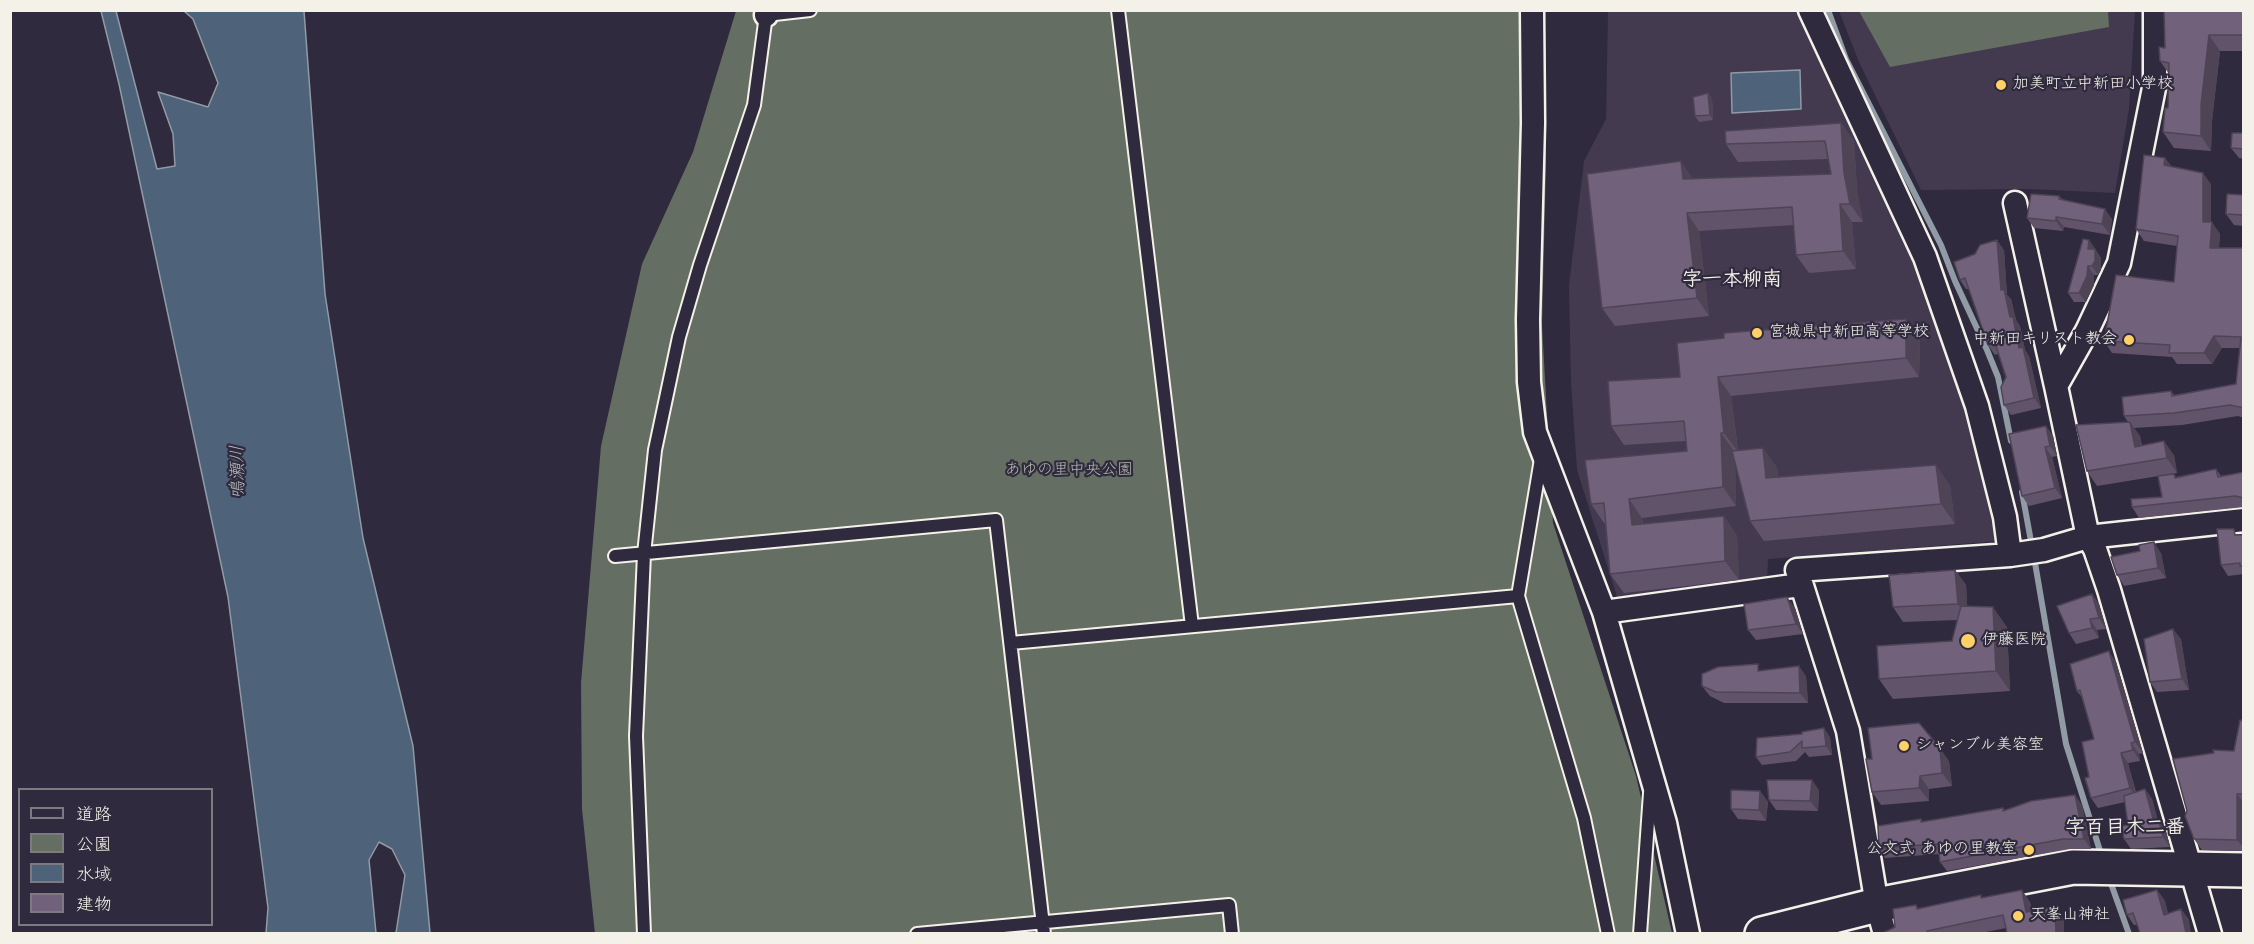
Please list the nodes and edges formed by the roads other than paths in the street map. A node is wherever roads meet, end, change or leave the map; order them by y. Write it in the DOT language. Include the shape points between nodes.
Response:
graph roads {
  1 [pos="810,10"];
  2 [pos="1118,10"];
  3 [pos="1532,10"];
  4 [pos="1809,10"];
  5 [pos="2155,10"];
  6 [pos="766,13"];
  7 [pos="2015,204"];
  8 [pos="2056,386"];
  9 [pos="1542,448"];
  10 [pos="2244,520"];
  11 [pos="2088,537"];
  12 [pos="644,554"];
  13 [pos="2014,554"];
  14 [pos="615,556"];
  15 [pos="1800,585"];
  16 [pos="1518,596"];
  17 [pos="1604,612"];
  18 [pos="1192,626"];
  19 [pos="1011,643"];
  20 [pos="1652,779"];
  21 [pos="2192,870"];
  22 [pos="2244,870"];
  23 [pos="1881,919"];
  24 [pos="1043,928"];
  25 [pos="644,933"];
  26 [pos="916,933"];
  27 [pos="1232,933"];
  28 [pos="1608,933"];
  29 [pos="1640,933"];
  30 [pos="1688,933"];
  31 [pos="1762,933"];
  32 [pos="2210,933"];
  1 -- 6 [label="lane"];
  2 -- 18 [label="lane"];
  3 -- 9 [label="street" via="1529,382 1535,432"];
  4 -- 13 [label="street" via="1925,257 1977,406"];
  5 -- 8 [label="street" via="2155,83 2119,263"];
  6 -- 12 [label="lane" via="754,105 679,337 655,450"];
  7 -- 8 [label="street"];
  8 -- 11 [label="street"];
  9 -- 16 [label="lane"];
  9 -- 17 [label="street"];
  10 -- 11 [label="street"];
  11 -- 13 [label="street"];
  11 -- 21 [label="street" via="2109,590"];
  12 -- 14 [label="lane"];
  12 -- 19 [label="lane" via="996,520"];
  12 -- 25 [label="lane" via="636,736"];
  13 -- 15 [label="street" via="1797,570"];
  15 -- 17 [label="street"];
  15 -- 23 [label="street" via="1848,731"];
  16 -- 18 [label="lane"];
  16 -- 28 [label="lane" via="1584,818"];
  17 -- 20 [label="street"];
  18 -- 19 [label="lane"];
  19 -- 24 [label="lane"];
  20 -- 29 [label="lane"];
  20 -- 30 [label="street"];
  21 -- 22 [label="street"];
  21 -- 23 [label="street" via="2073,867"];
  21 -- 32 [label="street"];
  23 -- 31 [label="street"];
  24 -- 26 [label="lane"];
  24 -- 27 [label="lane" via="1229,905"];
}
